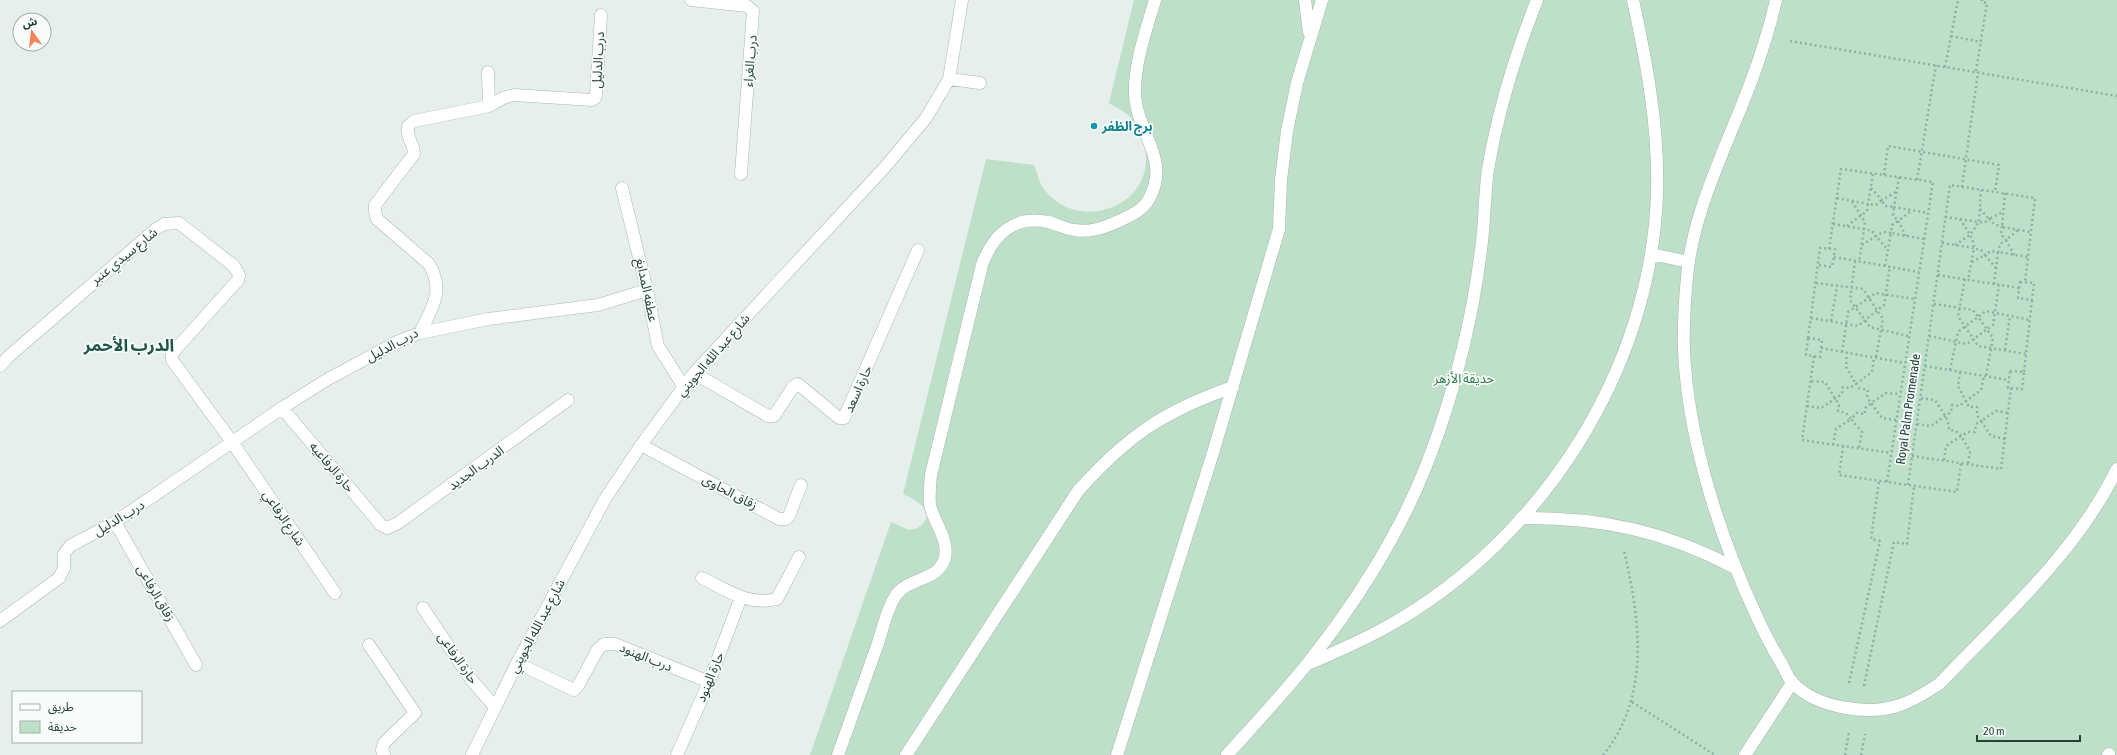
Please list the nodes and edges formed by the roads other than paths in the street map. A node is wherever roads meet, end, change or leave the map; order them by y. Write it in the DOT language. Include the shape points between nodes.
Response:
graph roads {
  1 [pos="691,0"];
  2 [pos="962,0"];
  3 [pos="1155,0"];
  4 [pos="1305,0"];
  5 [pos="1322,0"];
  6 [pos="1536,0"];
  7 [pos="1633,0"];
  8 [pos="1776,0"];
  9 [pos="601,15"];
  10 [pos="1310,36"];
  11 [pos="488,72"];
  12 [pos="948,79"];
  13 [pos="980,83"];
  14 [pos="490,106"];
  15 [pos="741,174"];
  16 [pos="622,188"];
  17 [pos="918,250"];
  18 [pos="1651,254"];
  19 [pos="1689,262"];
  20 [pos="647,290"];
  21 [pos="420,333"];
  22 [pos="0,366"];
  23 [pos="694,373"];
  24 [pos="684,387"];
  25 [pos="1233,387"];
  26 [pos="568,400"];
  27 [pos="282,408"];
  28 [pos="232,442"];
  29 [pos="641,445"];
  30 [pos="2117,469"];
  31 [pos="801,485"];
  32 [pos="1521,518"];
  33 [pos="116,522"];
  34 [pos="381,525"];
  35 [pos="799,557"];
  36 [pos="1735,568"];
  37 [pos="702,578"];
  38 [pos="335,593"];
  39 [pos="741,598"];
  40 [pos="423,608"];
  41 [pos="0,621"];
  42 [pos="369,645"];
  43 [pos="517,663"];
  44 [pos="196,664"];
  45 [pos="1307,664"];
  46 [pos="709,682"];
  47 [pos="1792,683"];
  48 [pos="495,707"];
  49 [pos="384,755"];
  50 [pos="472,755"];
  51 [pos="677,755"];
  52 [pos="838,755"];
  53 [pos="906,755"];
  54 [pos="1117,755"];
  55 [pos="1227,755"];
  56 [pos="1745,755"];
  1 -- 15 [label="street, درب الغراء" via="746,6 753,11"];
  2 -- 12 [label="street, شارع عبد الله الجويني"];
  3 -- 52 [label="street" via="1135,80 1138,110 1157,166 1154,190 1141,210 1105,228 1075,231 1049,222 1031,221 1014,225 999,234 988,248 930,475 930,506 944,541 945,558 934,574 913,581 896,595 884,621"];
  4 -- 10 [label="street"];
  5 -- 10 [label="street"];
  6 -- 45 [label="street" via="1520,41 1502,105 1488,171 1483,234 1473,302 1447,404 1424,471 1400,522 1372,572"];
  7 -- 18 [label="street" via="1650,78 1657,137 1657,196"];
  8 -- 19 [label="street" via="1767,37 1706,195"];
  9 -- 14 [label="street, درب الدليل" via="596,98 587,100 514,95"];
  10 -- 25 [label="street" via="1287,131 1279,229"];
  11 -- 14 [label="street"];
  12 -- 13 [label="street"];
  12 -- 23 [label="street, شارع عبد الله الجويني" via="926,118 886,166"];
  14 -- 21 [label="street, درب الدليل" via="414,121 408,126 407,135 414,148 414,154 375,204 377,219 429,264 435,274 437,296"];
  16 -- 20 [label="street, عطفه المدابغ"];
  17 -- 23 [label="street, حارة اسعد" via="844,418 839,418 798,384 793,387 774,416 768,416"];
  18 -- 19 [label="street"];
  18 -- 32 [label="street" via="1631,331 1618,368 1581,439"];
  19 -- 36 [label="street" via="1684,310 1684,352 1690,401 1710,496"];
  20 -- 21 [label="street" via="598,305 488,319"];
  20 -- 24 [label="street, عطفه المدابغ" via="658,346"];
  21 -- 27 [label="street, درب الدليل" via="399,341 328,379"];
  22 -- 28 [label="street, شارع سيدي عنبر" via="156,229 164,224 179,223 234,266 239,275 238,280 172,354 175,365"];
  23 -- 24 [label="street, شارع عبد الله الجويني"];
  24 -- 29 [label="street, شارع عبد الله الجويني"];
  25 -- 53 [label="street" via="1198,399 1133,437 1105,461 1078,491"];
  25 -- 54 [label="street"];
  26 -- 34 [label="street, الدرب الجديد" via="398,523 387,528"];
  27 -- 28 [label="street, درب الدليل"];
  27 -- 34 [label="street, حارة الرفاعيه"];
  28 -- 33 [label="street, درب الدليل"];
  28 -- 38 [label="street, شارع الرفاعي"];
  29 -- 31 [label="street, زقاق الحاوى" via="779,519 786,519 789,516"];
  29 -- 43 [label="street, شارع عبد الله الجويني" via="605,499"];
  30 -- 47 [label="street" via="2082,529 2054,563 1939,684 1920,697 1898,706 1875,710 1859,709 1830,705 1810,696"];
  32 -- 36 [label="street" via="1553,517 1616,524 1678,541"];
  32 -- 45 [label="street" via="1466,572 1429,600 1377,632"];
  33 -- 41 [label="street, درب الدليل" via="70,546 64,554 64,568 59,578"];
  33 -- 44 [label="street, زقاق الرفاعى"];
  35 -- 39 [label="street" via="777,598 764,602"];
  36 -- 47 [label="street" via="1767,639"];
  37 -- 39 [label="street"];
  39 -- 46 [label="street, حارة الهنود"];
  40 -- 48 [label="street, حارة الرفاعى" via="470,678"];
  42 -- 49 [label="street" via="415,713 384,743"];
  43 -- 46 [label="street, درب الهنود" via="574,690 598,649 604,644 615,644"];
  43 -- 48 [label="street, شارع عبد الله الجويني"];
  45 -- 55 [label="street"];
  46 -- 51 [label="street, حارة الهنود"];
  47 -- 56 [label="street"];
  48 -- 50 [label="street, شارع عبد الله الجويني"];
}
